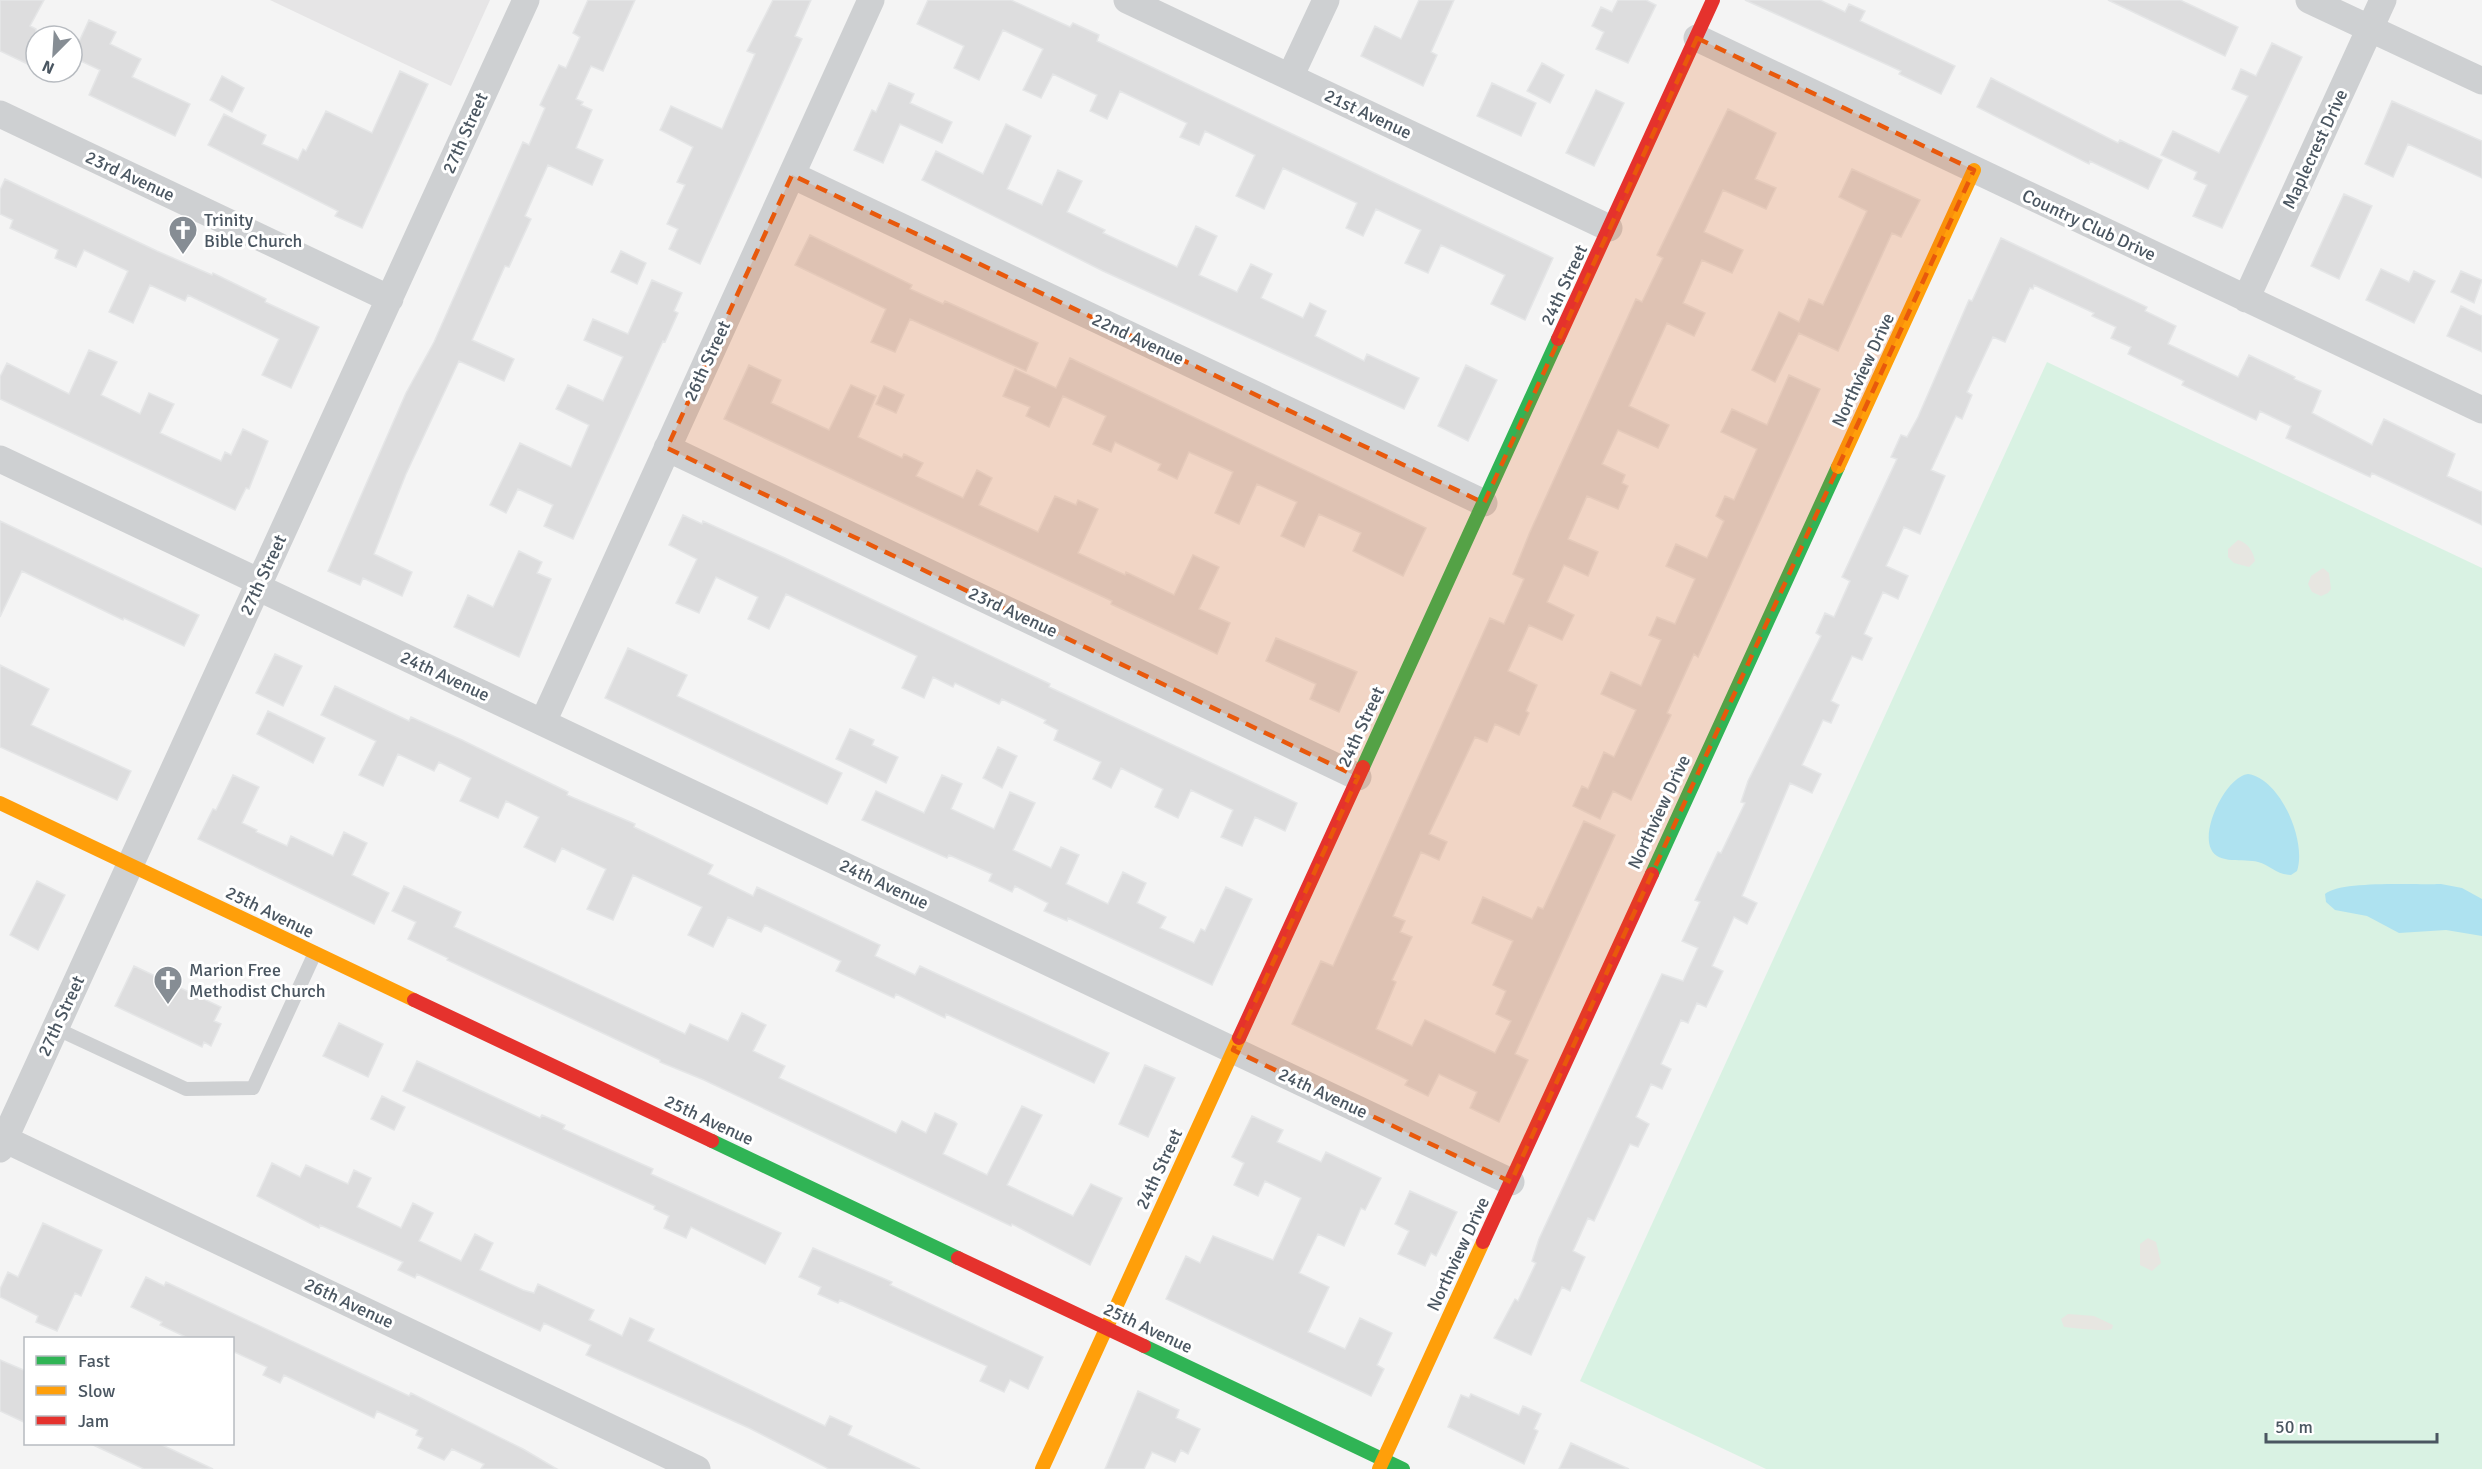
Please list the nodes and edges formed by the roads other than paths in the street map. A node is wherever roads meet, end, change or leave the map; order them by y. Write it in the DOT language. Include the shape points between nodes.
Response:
graph roads {
  1 [pos="526,0"];
  2 [pos="871,0"];
  3 [pos="1127,0"];
  4 [pos="1326,0"];
  5 [pos="1713,0"];
  6 [pos="2309,0"];
  7 [pos="2384,0"];
  8 [pos="2370,29"];
  9 [pos="1697,39"];
  10 [pos="1290,77"];
  11 [pos="2482,81"];
  12 [pos="0,114"];
  13 [pos="1974,170"];
  14 [pos="792,175"];
  15 [pos="1609,228"];
  16 [pos="390,299"];
  17 [pos="2246,299"];
  18 [pos="2482,410"];
  19 [pos="667,448"];
  20 [pos="0,459"];
  21 [pos="1484,502"];
  22 [pos="258,584"];
  23 [pos="543,722"];
  24 [pos="1358,777"];
  25 [pos="0,803"];
  26 [pos="132,866"];
  27 [pos="315,954"];
  28 [pos="55,1028"];
  29 [pos="1233,1050"];
  30 [pos="1,1142"];
  31 [pos="1510,1182"];
  32 [pos="1106,1329"];
  33 [pos="1381,1464"];
  34 [pos="697,1469"];
  35 [pos="1042,1469"];
  36 [pos="1403,1469"];
  1 -- 16 [label="street, 27th Street"];
  2 -- 14 [label="street, 26th Street"];
  3 -- 10 [label="street, 21st Avenue"];
  4 -- 10 [label="street"];
  5 -- 9 [label="street, 24th Street"];
  6 -- 8 [label="street"];
  7 -- 8 [label="street, Maplecrest Drive"];
  8 -- 11 [label="street"];
  8 -- 17 [label="street, Maplecrest Drive"];
  9 -- 13 [label="street, Country Club Drive"];
  9 -- 15 [label="street, 24th Street"];
  10 -- 15 [label="street, 21st Avenue"];
  12 -- 16 [label="street, 23rd Avenue"];
  13 -- 17 [label="street, Country Club Drive"];
  13 -- 31 [label="street, Northview Drive"];
  14 -- 19 [label="street, 26th Street"];
  14 -- 21 [label="street, 22nd Avenue"];
  15 -- 21 [label="street, 24th Street"];
  16 -- 22 [label="street, 27th Street"];
  17 -- 18 [label="street, Country Club Drive"];
  19 -- 23 [label="street, 26th Street"];
  19 -- 24 [label="street, 23rd Avenue"];
  20 -- 22 [label="street, 24th Avenue"];
  21 -- 24 [label="street, 24th Street"];
  22 -- 23 [label="street, 24th Avenue"];
  22 -- 26 [label="street, 27th Street"];
  23 -- 29 [label="street, 24th Avenue"];
  24 -- 29 [label="street, 24th Street"];
  25 -- 26 [label="street, 25th Avenue"];
  26 -- 27 [label="street, 25th Avenue"];
  26 -- 28 [label="street, 27th Street"];
  27 -- 28 [label="lane" via="253,1088 186,1089"];
  27 -- 32 [label="street, 25th Avenue"];
  28 -- 30 [label="street, 27th Street"];
  29 -- 31 [label="street, 24th Avenue"];
  29 -- 32 [label="street, 24th Street"];
  30 -- 34 [label="street, 26th Avenue"];
  31 -- 33 [label="street, Northview Drive"];
  32 -- 33 [label="street, 25th Avenue"];
  32 -- 35 [label="street, 24th Street"];
  33 -- 36 [label="street, 25th Avenue"];
}
